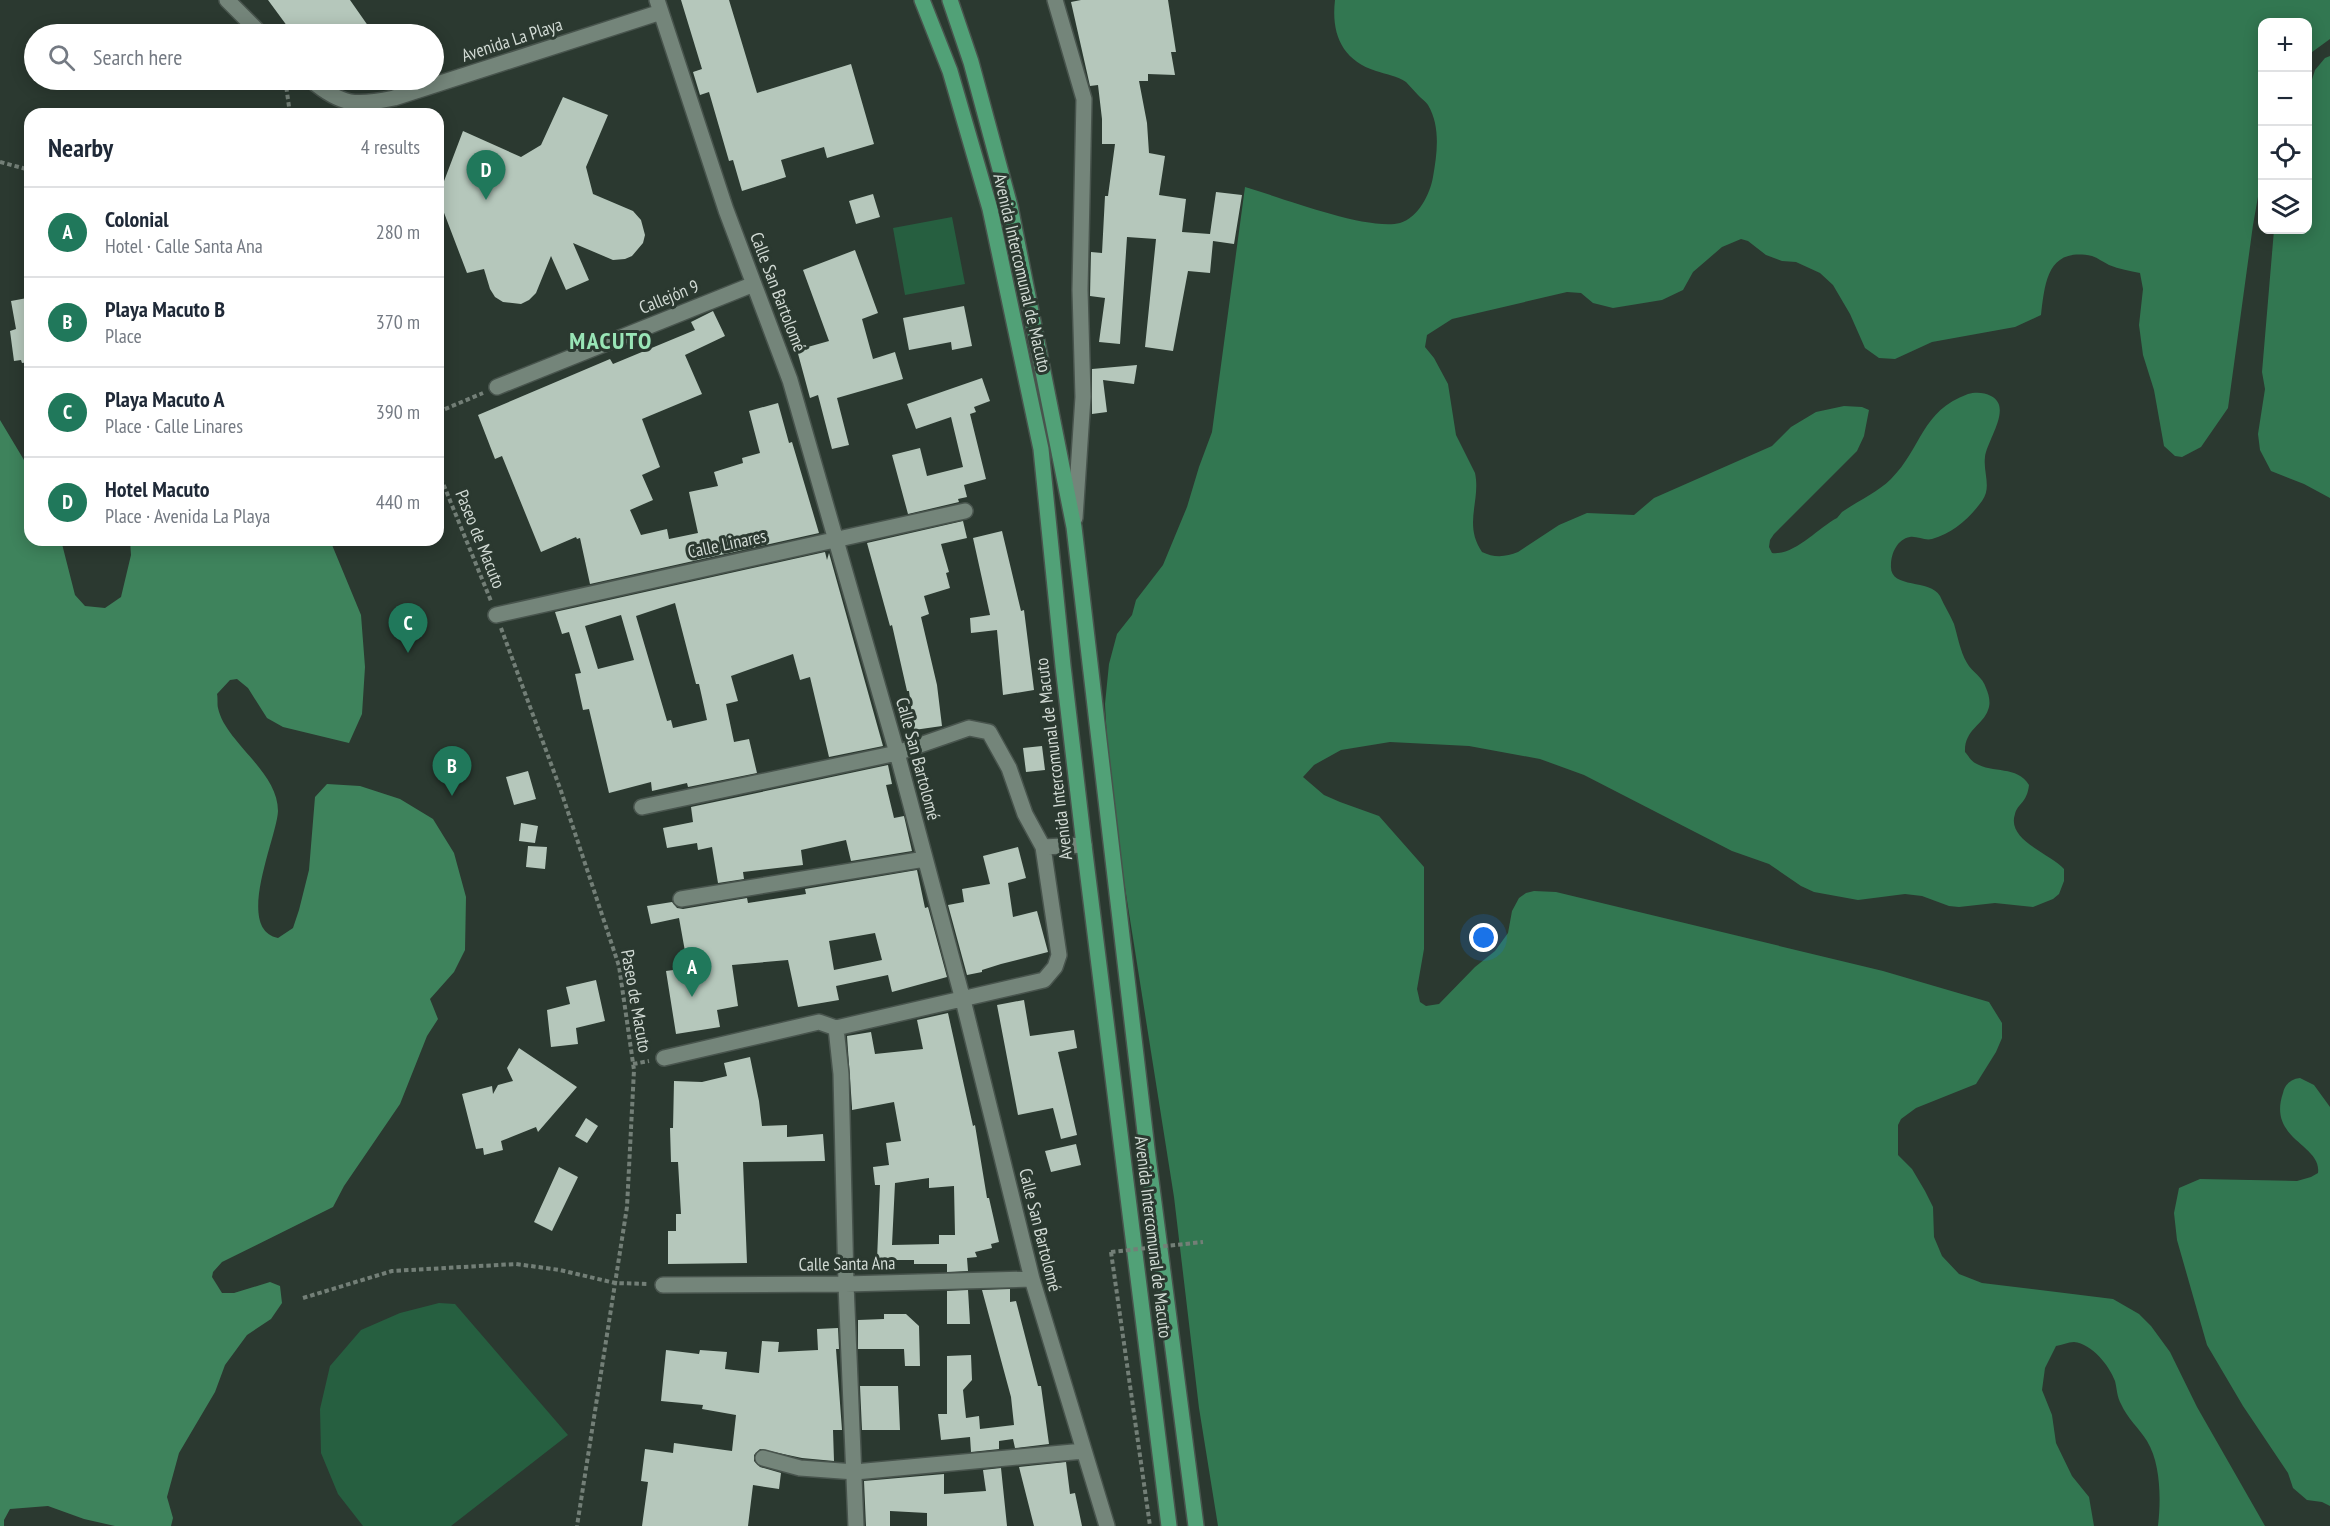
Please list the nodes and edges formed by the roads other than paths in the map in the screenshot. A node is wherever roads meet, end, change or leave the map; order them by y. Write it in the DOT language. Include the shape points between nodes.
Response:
graph roads {
  1 [pos="227,0"];
  2 [pos="922,0"];
  3 [pos="950,0"];
  4 [pos="1044,0"];
  5 [pos="1055,0"];
  6 [pos="659,6"];
  7 [pos="1062,22"];
  8 [pos="251,24"];
  9 [pos="444,81"];
  10 [pos="323,90"];
  11 [pos="417,90"];
  12 [pos="754,284"];
  13 [pos="497,387"];
  14 [pos="966,511"];
  15 [pos="1074,527"];
  16 [pos="836,540"];
  17 [pos="496,615"];
  18 [pos="897,753"];
  19 [pos="642,807"];
  20 [pos="1084,845"];
  21 [pos="1043,847"];
  22 [pos="925,859"];
  23 [pos="681,899"];
  24 [pos="963,1000"];
  25 [pos="836,1028"];
  26 [pos="664,1058"];
  27 [pos="1032,1280"];
  28 [pos="846,1284"];
  29 [pos="663,1285"];
  30 [pos="1084,1451"];
  31 [pos="763,1458"];
  32 [pos="855,1472"];
  33 [pos="856,1526"];
  34 [pos="1107,1526"];
  35 [pos="1169,1526"];
  36 [pos="1196,1526"];
  1 -- 8 [label="street"];
  2 -- 20 [label="main road, Avenida Intercomunal de Macuto" via="950,70 990,209 1041,449"];
  3 -- 15 [label="main road, Avenida Intercomunal de Macuto" via="1010,206"];
  4 -- 7 [label="street"];
  5 -- 7 [label="street"];
  6 -- 9 [label="street, Avenida La Playa"];
  6 -- 12 [label="street, Calle San Bartolomé"];
  7 -- 15 [label="street" via="1084,99 1080,290 1083,397"];
  10 -- 11 [label="street, Avenida La Playa" via="363,105"];
  12 -- 13 [label="street, Callejón 9"];
  12 -- 16 [label="street, Calle San Bartolomé" via="790,380"];
  14 -- 16 [label="street, Calle Linares"];
  15 -- 36 [label="main road, Avenida Intercomunal de Macuto"];
  16 -- 17 [label="street, Calle Linares"];
  16 -- 18 [label="street, Calle San Bartolomé"];
  18 -- 19 [label="street"];
  18 -- 21 [label="street" via="969,728 989,732"];
  18 -- 22 [label="street, Calle San Bartolomé"];
  20 -- 21 [label="street"];
  20 -- 35 [label="main road, Avenida Intercomunal de Macuto"];
  21 -- 24 [label="street" via="1059,955 1055,967 1044,980"];
  22 -- 23 [label="street"];
  22 -- 24 [label="street, Calle San Bartolomé"];
  24 -- 25 [label="street"];
  24 -- 27 [label="street, Calle San Bartolomé"];
  25 -- 26 [label="street" via="819,1022"];
  25 -- 28 [label="street" via="841,1074"];
  27 -- 28 [label="street, Calle Santa Ana"];
  27 -- 30 [label="street, Calle San Bartolomé"];
  28 -- 29 [label="street, Calle Santa Ana"];
  28 -- 32 [label="street"];
  30 -- 32 [label="street"];
  30 -- 34 [label="street, Calle San Bartolomé"];
  31 -- 32 [label="street" via="800,1468"];
  32 -- 33 [label="street"];
}
